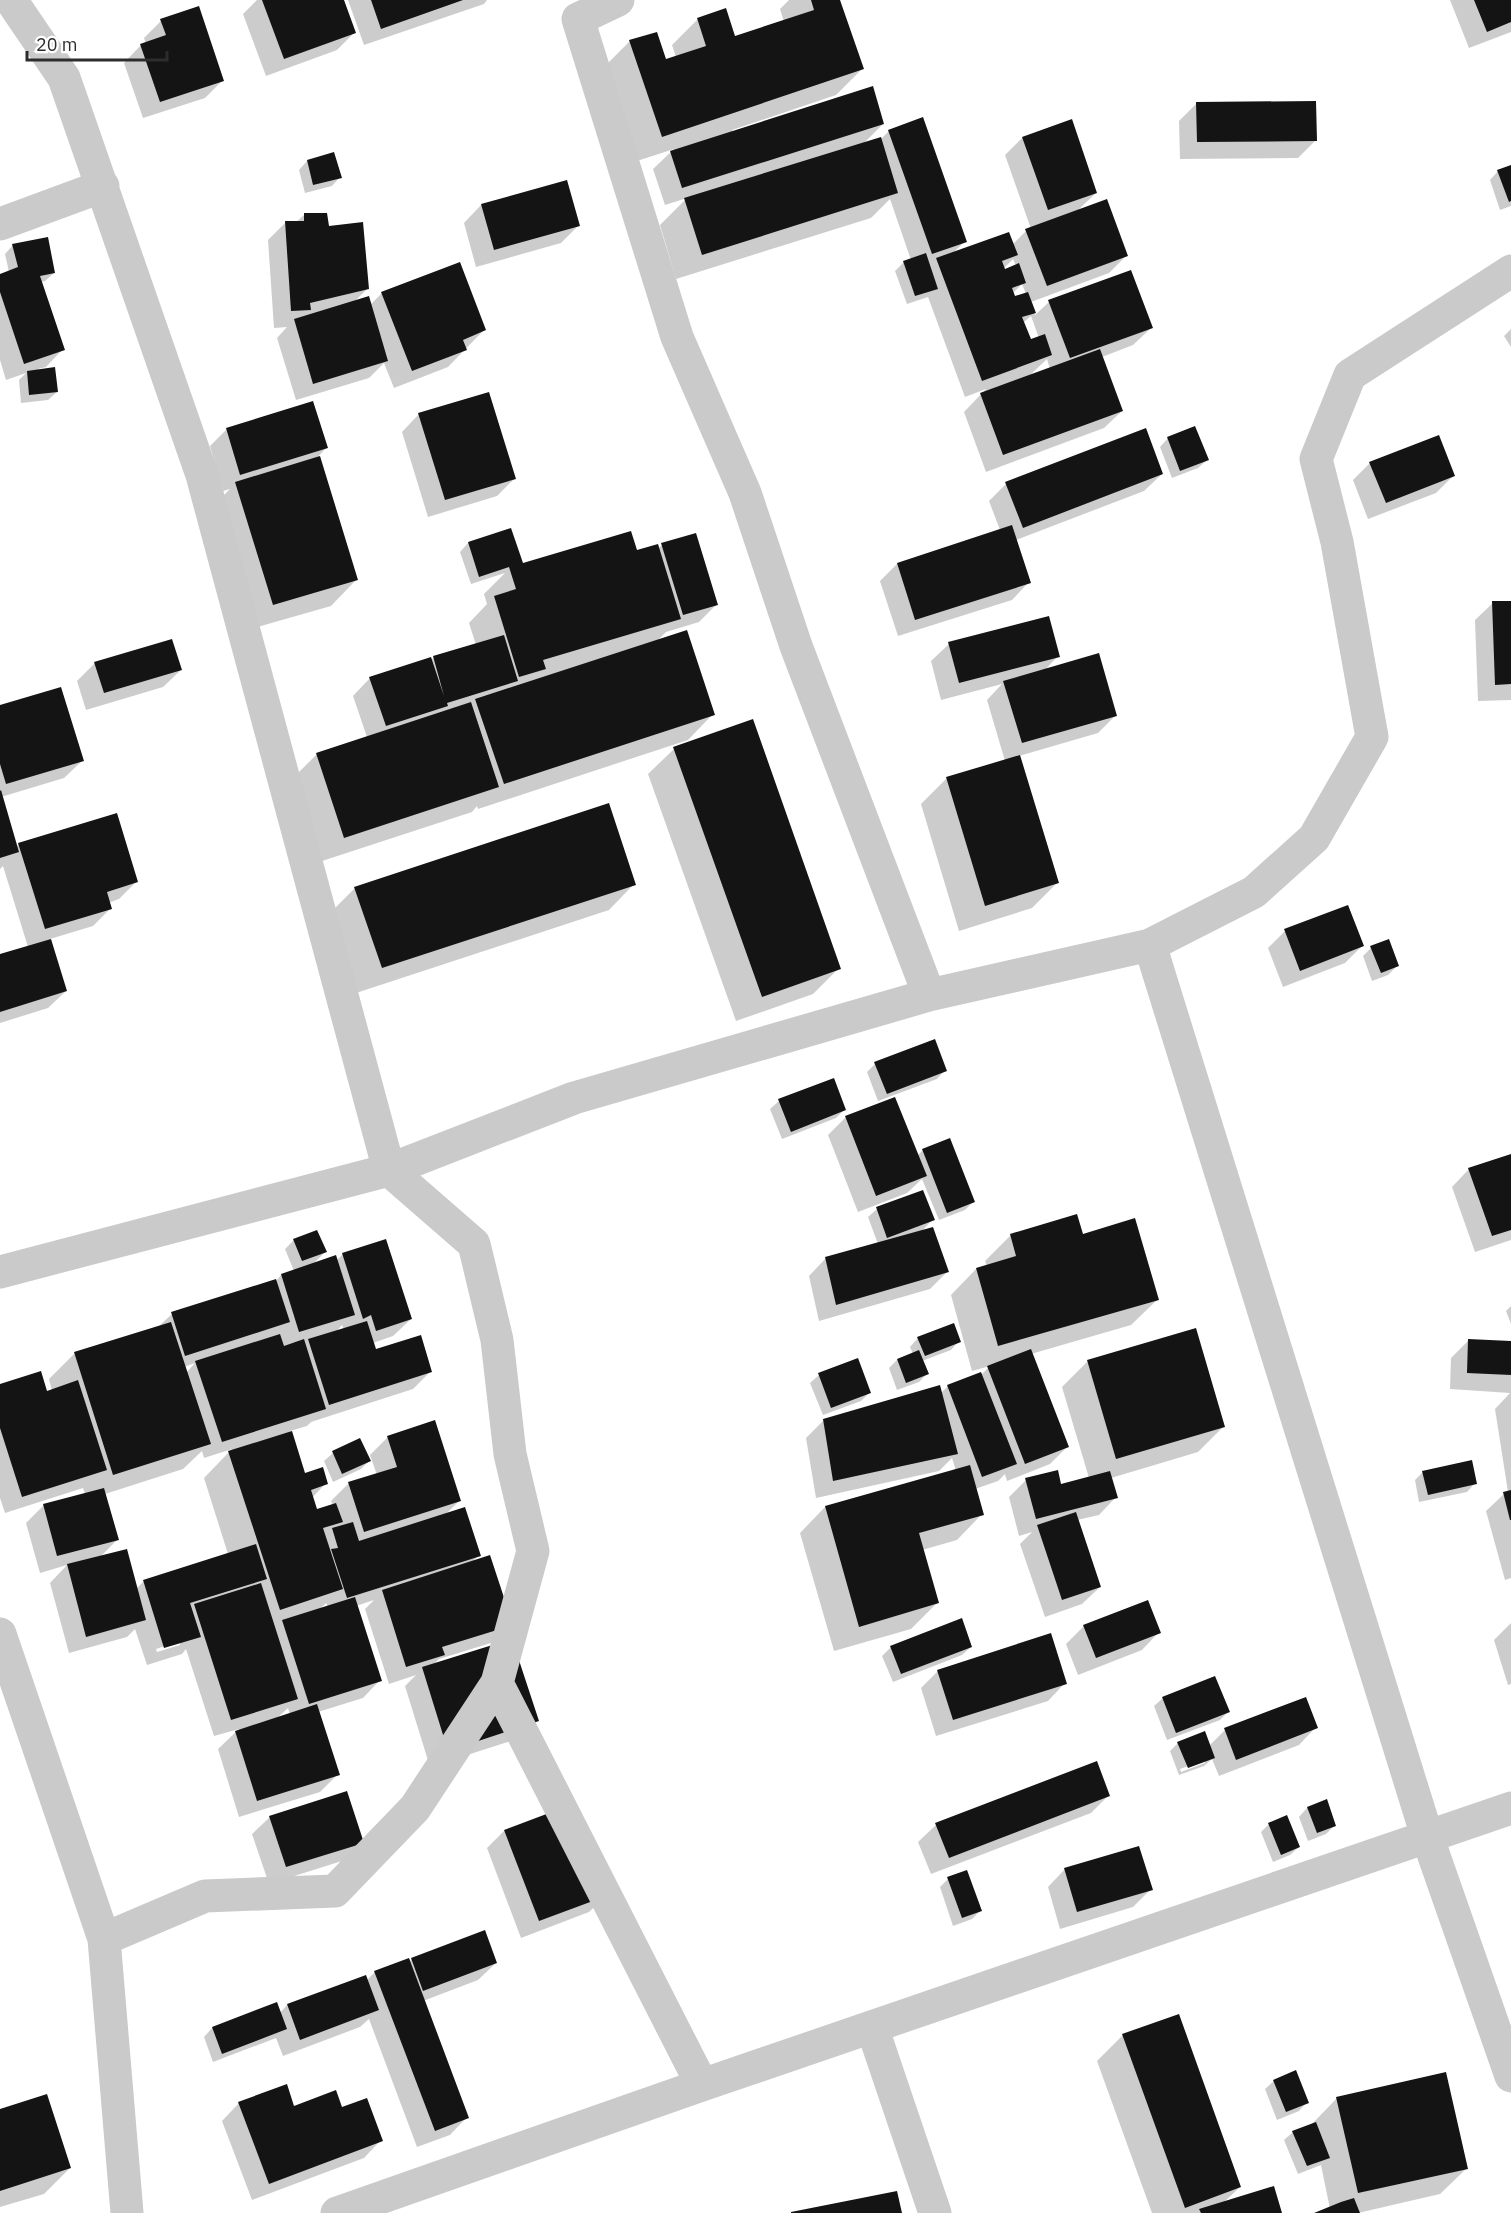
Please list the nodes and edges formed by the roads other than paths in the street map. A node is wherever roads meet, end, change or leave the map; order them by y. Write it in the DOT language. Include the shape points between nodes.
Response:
graph roads {
  1 [pos="11,0"];
  2 [pos="618,0"];
  3 [pos="103,186"];
  4 [pos="0,224"];
  5 [pos="1511,271"];
  6 [pos="1149,945"];
  7 [pos="929,995"];
  8 [pos="389,1170"];
  9 [pos="0,1272"];
  10 [pos="0,1634"];
  11 [pos="497,1683"];
  12 [pos="1511,1808"];
  13 [pos="1427,1836"];
  14 [pos="104,1939"];
  15 [pos="872,2027"];
  16 [pos="1511,2076"];
  17 [pos="702,2085"];
  18 [pos="412,2201"];
  19 [pos="127,2213"];
  20 [pos="337,2213"];
  21 [pos="935,2213"];
  1 -- 3 [label="street" via="64,78"];
  2 -- 7 [label="street" via="578,19 677,337 745,493 796,646"];
  3 -- 4 [label="street"];
  3 -- 8 [label="street" via="202,475"];
  5 -- 6 [label="street" via="1350,375 1316,459 1337,542 1372,737 1314,838 1254,892"];
  6 -- 7 [label="street"];
  6 -- 13 [label="street"];
  7 -- 8 [label="street" via="574,1098"];
  8 -- 9 [label="street"];
  8 -- 11 [label="street" via="474,1244 497,1340 510,1454 533,1551"];
  10 -- 14 [label="street"];
  11 -- 14 [label="street" via="415,1808 335,1891 205,1896"];
  11 -- 17 [label="street"];
  12 -- 13 [label="street"];
  13 -- 15 [label="street"];
  13 -- 16 [label="street"];
  14 -- 19 [label="street"];
  15 -- 17 [label="street"];
  15 -- 21 [label="street"];
  17 -- 18 [label="street"];
  18 -- 20 [label="street"];
}
